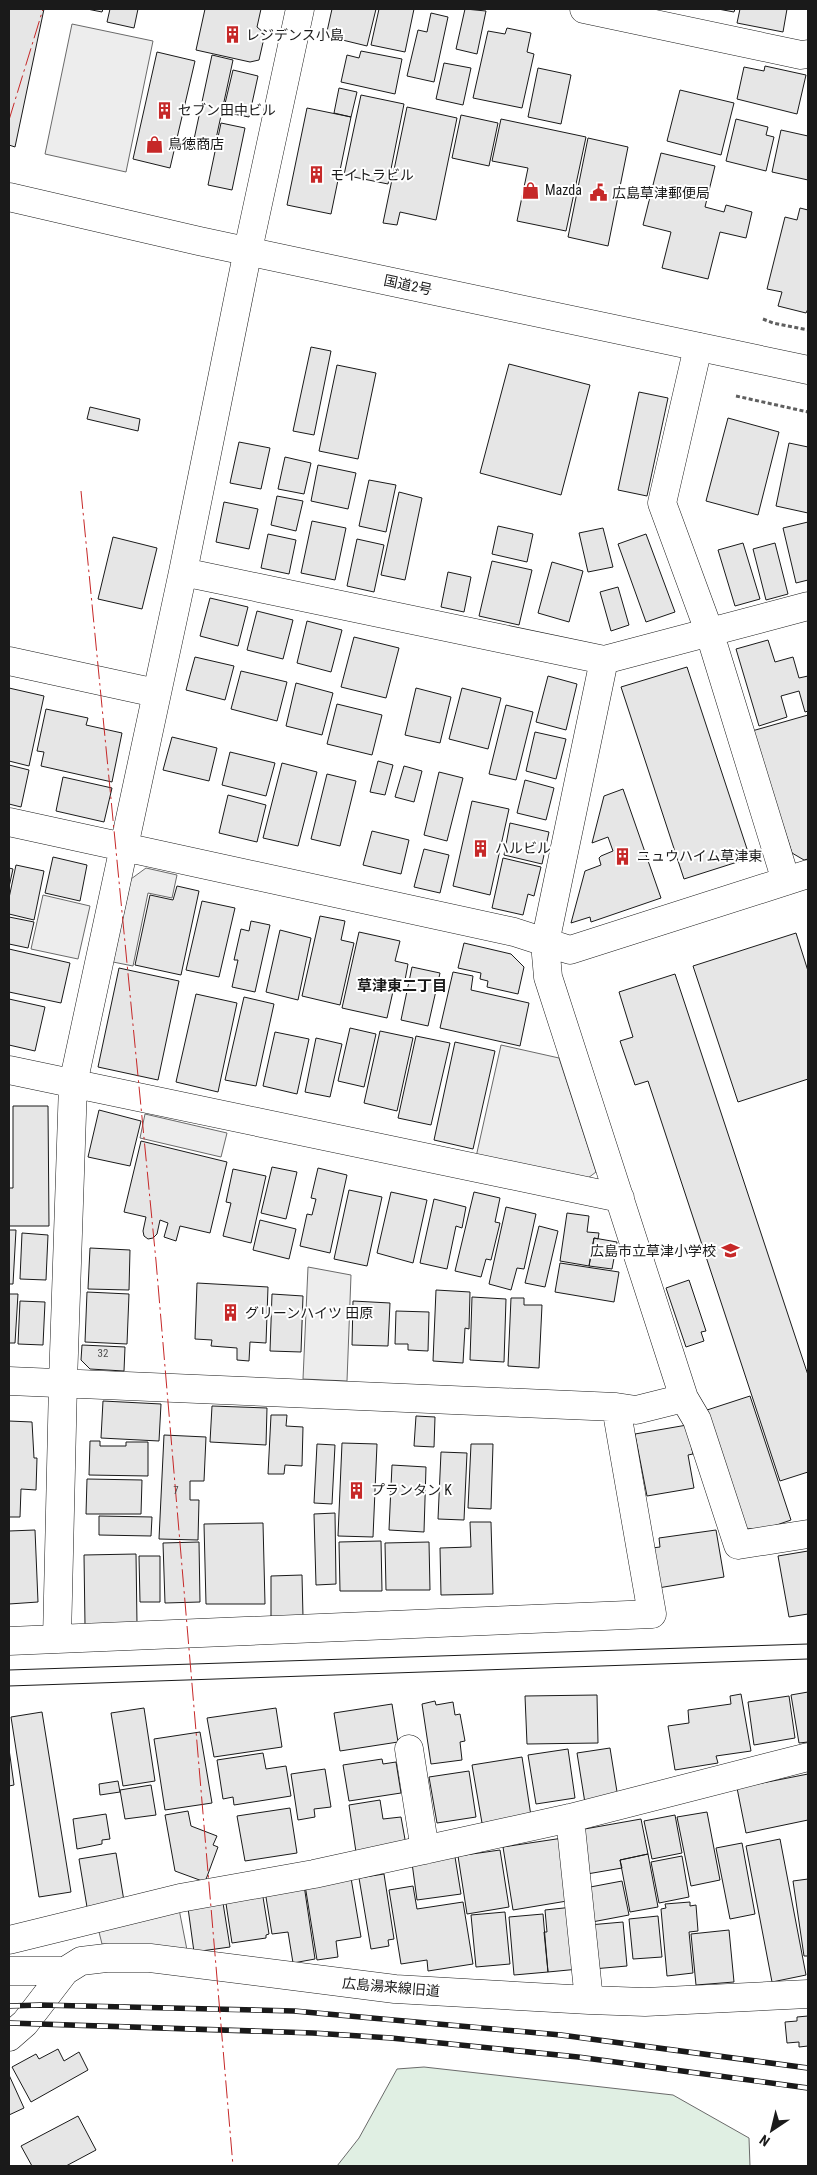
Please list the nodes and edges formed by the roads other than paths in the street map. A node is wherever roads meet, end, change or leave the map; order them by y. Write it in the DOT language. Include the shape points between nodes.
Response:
graph roads {
  1 [pos="300,9"];
  2 [pos="584,9"];
  3 [pos="808,54"];
  4 [pos="9,196"];
  5 [pos="248,250"];
  6 [pos="698,347"];
  7 [pos="808,370"];
  8 [pos="183,572"];
  9 [pos="808,606"];
  10 [pos="709,631"];
  11 [pos="604,660"];
  12 [pos="9,662"];
  13 [pos="156,693"];
  14 [pos="9,822"];
  15 [pos="123,846"];
  16 [pos="797,877"];
  17 [pos="545,943"];
  18 [pos="9,1070"];
  19 [pos="73,1084"];
  20 [pos="620,1198"];
  21 [pos="9,1381"];
  22 [pos="62,1383"];
  23 [pos="684,1398"];
  24 [pos="616,1407"];
  25 [pos="808,1534"];
  26 [pos="57,1639"];
  27 [pos="9,1641"];
  28 [pos="409,1749"];
  29 [pos="808,1757"];
  30 [pos="570,1818"];
  31 [pos="425,1850"];
  32 [pos="9,1940"];
  33 [pos="9,1970"];
  34 [pos="65,1971"];
  35 [pos="808,1994"];
  36 [pos="590,2000"];
  37 [pos="9,2037"];
  1 -- 5 [label="main road"];
  2 -- 3 [label="main road"];
  4 -- 5 [label="main road, 国道2号"];
  5 -- 6 [label="main road, 国道2号"];
  5 -- 8 [label="main road"];
  6 -- 7 [label="main road, 国道2号"];
  6 -- 10 [label="main road" via="662,504"];
  8 -- 11 [label="main road"];
  8 -- 13 [label="main road"];
  9 -- 10 [label="main road"];
  10 -- 11 [label="main road"];
  10 -- 16 [label="main road"];
  11 -- 17 [label="main road"];
  12 -- 13 [label="main road"];
  13 -- 15 [label="main road"];
  14 -- 15 [label="main road"];
  15 -- 17 [label="main road" via="514,932"];
  15 -- 19 [label="main road"];
  16 -- 17 [label="main road" via="570,950"];
  17 -- 20 [label="main road" via="548,976"];
  18 -- 19 [label="main road"];
  19 -- 20 [label="main road"];
  19 -- 22 [label="main road"];
  20 -- 23 [label="main road"];
  21 -- 22 [label="main road"];
  22 -- 24 [label="main road"];
  22 -- 26 [label="main road"];
  23 -- 24 [label="main road" via="636,1410"];
  23 -- 25 [label="main road" via="697,1420 738,1545"];
  24 -- 26 [label="main road" via="652,1614"];
  26 -- 27 [label="main road"];
  28 -- 31 [label="main road"];
  29 -- 30 [label="main road"];
  30 -- 31 [label="main road"];
  30 -- 36 [label="main road"];
  31 -- 32 [label="main road" via="180,1898"];
  33 -- 34 [label="main road"];
  34 -- 36 [label="main road, 広島湯来線旧道" via="81,1961 150,1958 395,1989"];
  34 -- 37 [label="main road, 広島湯来線旧道" via="25,2023"];
  35 -- 36 [label="main road, 広島湯来線旧道" via="645,2002"];
}
